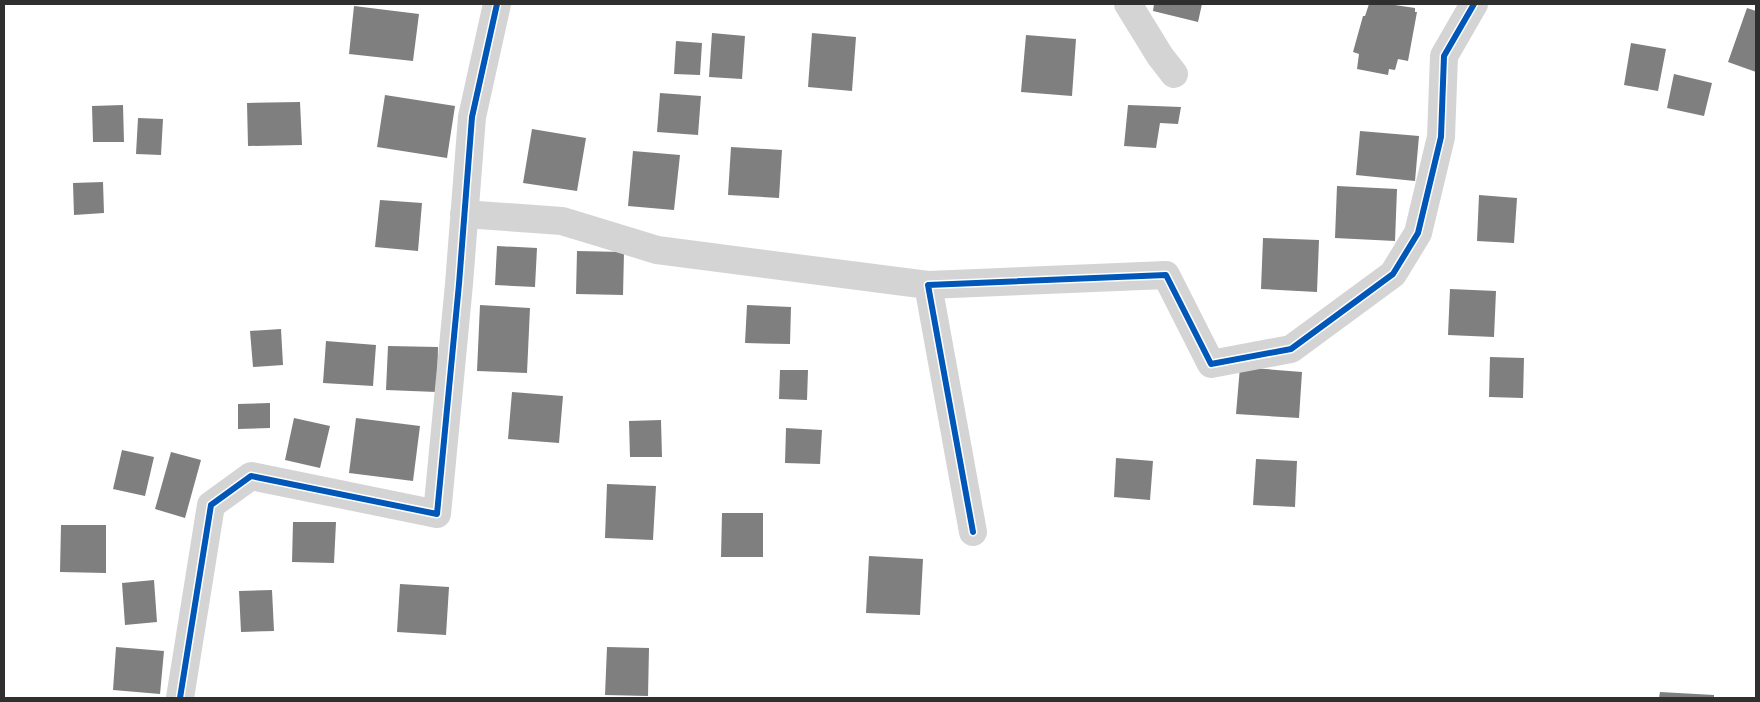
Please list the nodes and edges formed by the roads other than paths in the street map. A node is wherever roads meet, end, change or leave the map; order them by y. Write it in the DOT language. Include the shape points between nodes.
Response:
graph roads {
  1 [pos="497,4"];
  2 [pos="1128,4"];
  3 [pos="1474,4"];
  4 [pos="1174,74"];
  5 [pos="464,214"];
  6 [pos="928,285"];
  7 [pos="973,532"];
  8 [pos="180,698"];
  1 -- 5 [label="street" via="472,117"];
  2 -- 4 [label="street"];
  3 -- 6 [label="street" via="1444,56 1441,137 1418,233 1393,274 1291,349 1211,364 1166,275"];
  5 -- 6 [label="street" via="562,221 657,250"];
  5 -- 8 [label="street" via="437,514 250,476 211,505"];
  6 -- 7 [label="street"];
}
